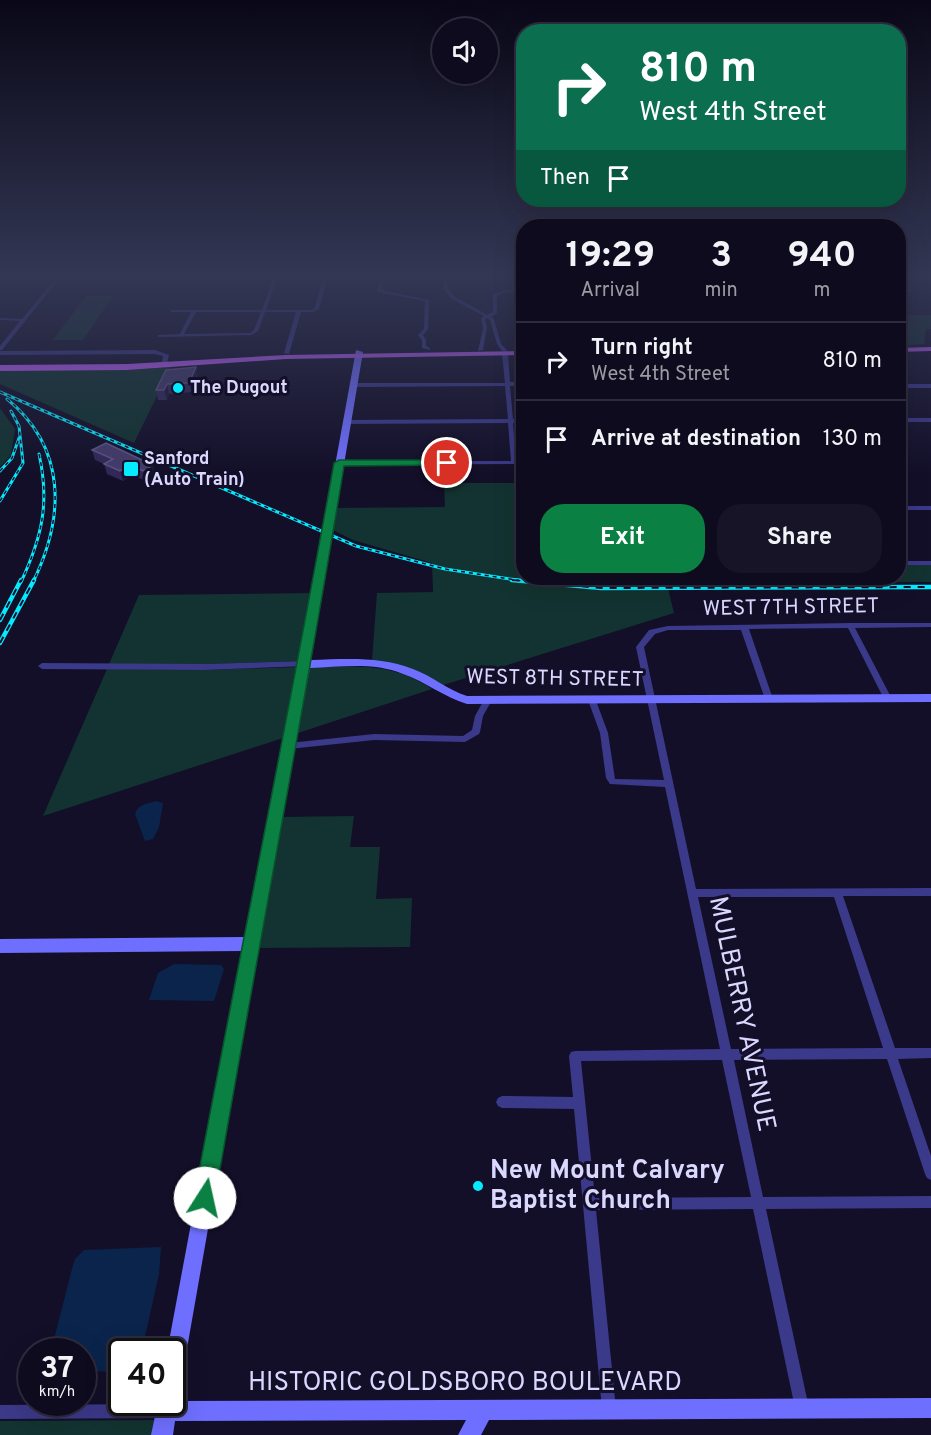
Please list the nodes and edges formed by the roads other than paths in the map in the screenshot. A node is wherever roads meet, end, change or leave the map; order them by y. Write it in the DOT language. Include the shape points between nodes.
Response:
graph roads {
  1 [pos="290,341"];
  2 [pos="424,341"];
  3 [pos="482,341"];
  4 [pos="498,341"];
  5 [pos="428,350"];
  6 [pos="480,350"];
  7 [pos="516,351"];
  8 [pos="906,351"];
  9 [pos="931,351"];
  10 [pos="504,352"];
  11 [pos="0,353"];
  12 [pos="287,353"];
  13 [pos="358,354"];
  14 [pos="165,364"];
  15 [pos="0,365"];
  16 [pos="507,384"];
  17 [pos="516,384"];
  18 [pos="353,385"];
  19 [pos="906,386"];
  20 [pos="931,386"];
  21 [pos="906,420"];
  22 [pos="511,421"];
  23 [pos="516,421"];
  24 [pos="930,421"];
  25 [pos="346,422"];
  26 [pos="339,463"];
  27 [pos="906,508"];
  28 [pos="931,508"];
  29 [pos="906,563"];
  30 [pos="931,563"];
  31 [pos="850,625"];
  32 [pos="931,625"];
  33 [pos="744,626"];
  34 [pos="652,632"];
  35 [pos="305,664"];
  36 [pos="42,666"];
  37 [pos="652,699"];
  38 [pos="769,699"];
  39 [pos="888,699"];
  40 [pos="931,699"];
  41 [pos="488,700"];
  42 [pos="592,700"];
  43 [pos="289,746"];
  44 [pos="669,784"];
  45 [pos="837,892"];
  46 [pos="931,892"];
  47 [pos="692,893"];
  48 [pos="250,944"];
  49 [pos="0,946"];
  50 [pos="891,1052"];
  51 [pos="726,1053"];
  52 [pos="931,1053"];
  53 [pos="502,1102"];
  54 [pos="579,1103"];
  55 [pos="931,1174"];
  56 [pos="758,1201"];
  57 [pos="931,1202"];
  58 [pos="589,1204"];
  59 [pos="179,1338"];
  60 [pos="186,1407"];
  61 [pos="802,1408"];
  62 [pos="931,1408"];
  63 [pos="108,1409"];
  64 [pos="609,1409"];
  65 [pos="483,1410"];
  66 [pos="0,1412"];
  67 [pos="165,1416"];
  68 [pos="162,1435"];
  69 [pos="469,1435"];
  1 -- 12 [label="street"];
  2 -- 5 [label="street"];
  3 -- 6 [label="street"];
  4 -- 10 [label="street"];
  5 -- 6 [label="main road"];
  5 -- 13 [label="main road"];
  6 -- 10 [label="main road"];
  7 -- 10 [label="main road"];
  8 -- 9 [label="main road"];
  10 -- 13 [label="main road"];
  10 -- 16 [label="street"];
  11 -- 14 [label="street" via="156,352 166,355"];
  12 -- 13 [label="main road"];
  12 -- 14 [label="main road"];
  13 -- 14 [label="main road"];
  13 -- 18 [label="street"];
  14 -- 15 [label="main road"];
  16 -- 17 [label="street"];
  16 -- 18 [label="street"];
  16 -- 22 [label="street"];
  18 -- 25 [label="street"];
  19 -- 20 [label="street"];
  21 -- 24 [label="street"];
  22 -- 23 [label="street"];
  22 -- 25 [label="street"];
  22 -- 26 [label="street" via="514,463"];
  25 -- 26 [label="street"];
  26 -- 35 [label="street"];
  27 -- 28 [label="street"];
  29 -- 30 [label="street"];
  31 -- 32 [label="street, WEST 7TH STREET"];
  31 -- 33 [label="street, WEST 7TH STREET"];
  31 -- 39 [label="street"];
  33 -- 34 [label="street, WEST 7TH STREET"];
  33 -- 38 [label="street"];
  34 -- 37 [label="street, MULBERRY AVENUE" via="640,647"];
  35 -- 36 [label="street, WEST 8TH STREET"];
  35 -- 41 [label="street, WEST 8TH STREET" via="377,664 399,668 455,697"];
  35 -- 43 [label="street"];
  37 -- 38 [label="street, WEST 8TH STREET"];
  37 -- 42 [label="street, WEST 8TH STREET"];
  37 -- 44 [label="street, MULBERRY AVENUE"];
  38 -- 39 [label="street, WEST 8TH STREET"];
  39 -- 40 [label="street, WEST 8TH STREET"];
  41 -- 42 [label="street, WEST 8TH STREET"];
  41 -- 43 [label="street" via="476,732 465,739 374,737"];
  42 -- 44 [label="street" via="604,733 613,782"];
  43 -- 48 [label="street"];
  44 -- 47 [label="street, MULBERRY AVENUE"];
  45 -- 46 [label="street"];
  45 -- 47 [label="street"];
  45 -- 50 [label="street"];
  47 -- 51 [label="street, MULBERRY AVENUE"];
  48 -- 49 [label="street"];
  48 -- 59 [label="street"];
  50 -- 51 [label="street"];
  50 -- 52 [label="street"];
  50 -- 55 [label="street"];
  51 -- 54 [label="street" via="575,1056"];
  51 -- 56 [label="street, MULBERRY AVENUE"];
  53 -- 54 [label="street"];
  54 -- 58 [label="street"];
  56 -- 57 [label="street"];
  56 -- 58 [label="street"];
  56 -- 61 [label="street, MULBERRY AVENUE"];
  58 -- 64 [label="street"];
  60 -- 65 [label="street, HISTORIC GOLDSBORO BOULEVARD"];
  61 -- 62 [label="street, HISTORIC GOLDSBORO BOULEVARD"];
  61 -- 64 [label="street, HISTORIC GOLDSBORO BOULEVARD"];
  63 -- 66 [label="street, HISTORIC GOLDSBORO BOULEVARD"];
  64 -- 65 [label="street, HISTORIC GOLDSBORO BOULEVARD"];
  65 -- 69 [label="street"];
  67 -- 68 [label="street"];
}
